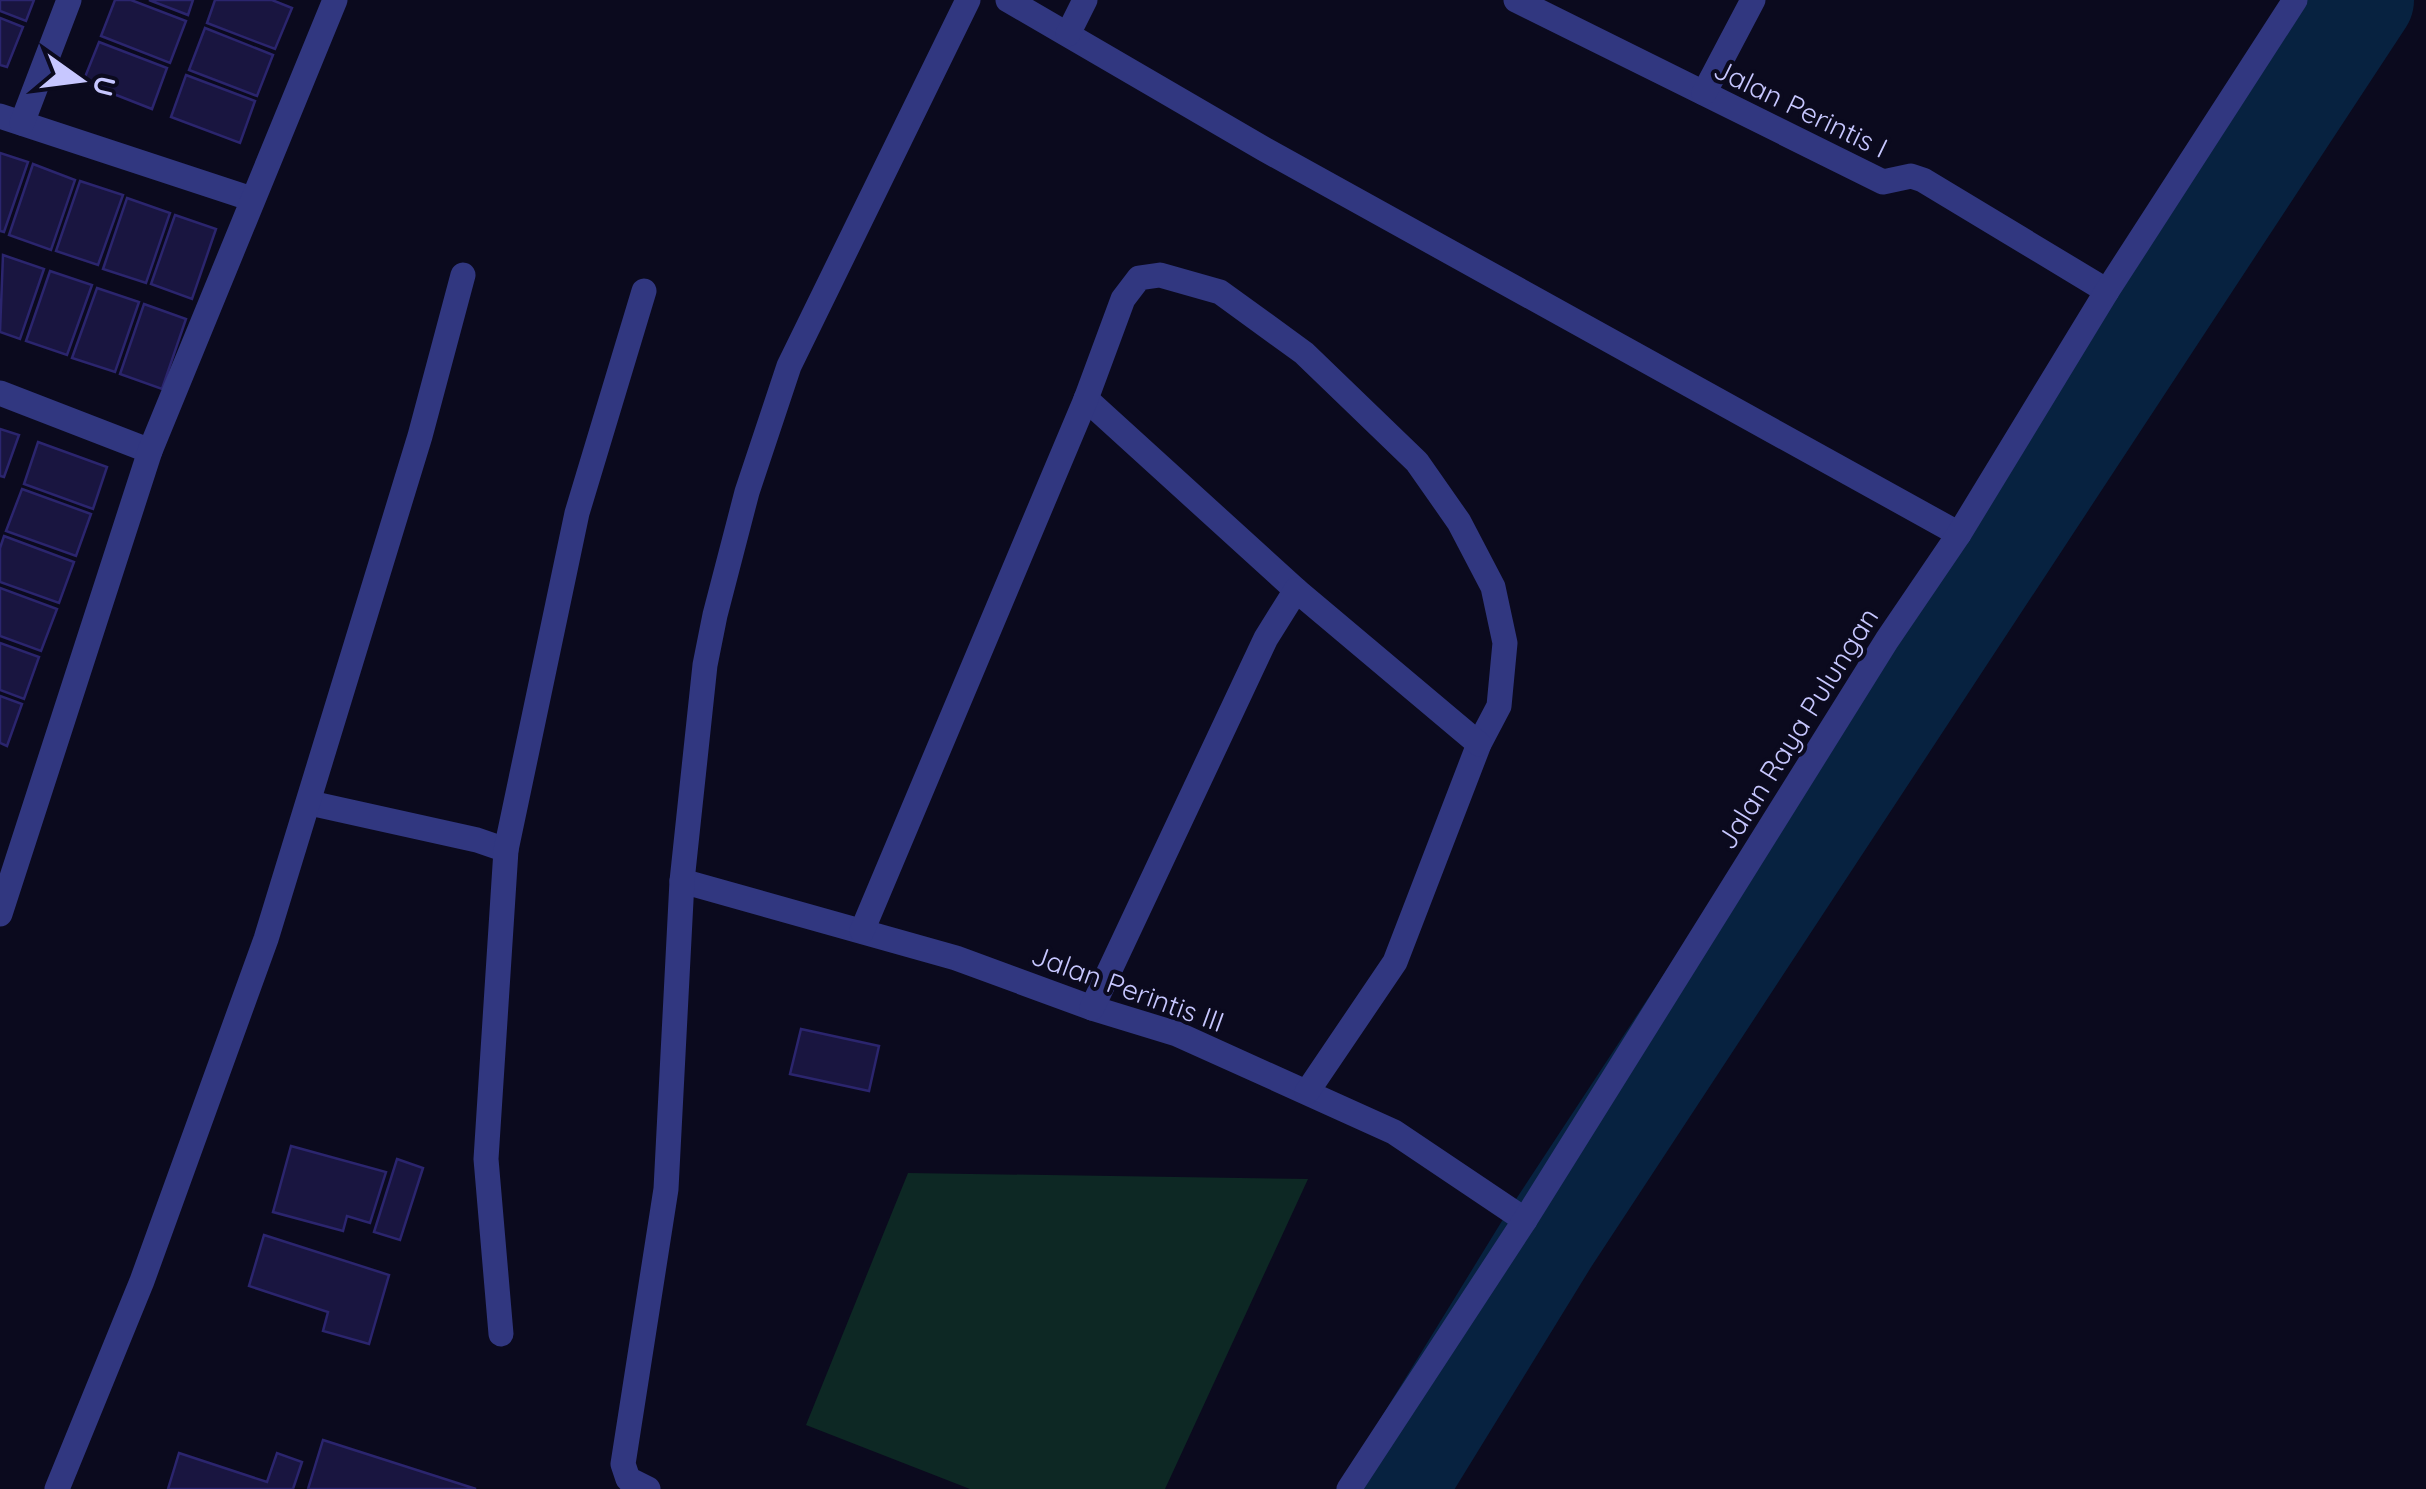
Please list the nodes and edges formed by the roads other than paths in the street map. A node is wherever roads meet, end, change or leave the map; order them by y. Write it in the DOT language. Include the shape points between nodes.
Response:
graph roads {
  1 [pos="69,0"];
  2 [pos="334,0"];
  3 [pos="968,0"];
  4 [pos="1008,0"];
  5 [pos="1085,0"];
  6 [pos="1516,0"];
  7 [pos="1752,0"];
  8 [pos="2295,0"];
  9 [pos="1068,34"];
  10 [pos="1704,93"];
  11 [pos="11,120"];
  12 [pos="252,199"];
  13 [pos="462,275"];
  14 [pos="2106,290"];
  15 [pos="644,291"];
  16 [pos="0,393"];
  17 [pos="1086,399"];
  18 [pos="150,451"];
  19 [pos="1959,534"];
  20 [pos="1296,590"];
  21 [pos="1479,744"];
  22 [pos="310,803"];
  23 [pos="506,850"];
  24 [pos="682,881"];
  25 [pos="0,914"];
  26 [pos="862,932"];
  27 [pos="1092,1008"];
  28 [pos="1307,1092"];
  29 [pos="1524,1220"];
  30 [pos="501,1334"];
  31 [pos="57,1489"];
  32 [pos="648,1489"];
  33 [pos="1349,1489"];
  1 -- 11 [label="street"];
  2 -- 12 [label="street"];
  3 -- 24 [label="street" via="789,366 753,474 705,666"];
  4 -- 9 [label="street"];
  5 -- 9 [label="street"];
  6 -- 10 [label="street, Jalan Perintis I"];
  7 -- 10 [label="street"];
  8 -- 14 [label="street, Jalan Raya Pulungan"];
  9 -- 19 [label="street"];
  10 -- 14 [label="street, Jalan Perintis I" via="1883,182 1923,180"];
  11 -- 12 [label="street"];
  12 -- 18 [label="street"];
  13 -- 22 [label="street"];
  14 -- 19 [label="street, Jalan Raya Pulungan"];
  15 -- 23 [label="street" via="577,512"];
  16 -- 18 [label="street"];
  17 -- 20 [label="street"];
  17 -- 21 [label="street" via="1123,299 1139,278 1160,274 1220,292 1304,353 1416,462 1493,586 1505,643 1499,706"];
  17 -- 26 [label="street"];
  18 -- 25 [label="street"];
  19 -- 29 [label="street, Jalan Raya Pulungan"];
  20 -- 21 [label="street"];
  20 -- 27 [label="street" via="1266,638"];
  21 -- 28 [label="street" via="1395,962"];
  22 -- 23 [label="street"];
  22 -- 31 [label="street" via="142,1281"];
  23 -- 30 [label="street" via="486,1159"];
  24 -- 26 [label="street, Jalan Perintis III"];
  24 -- 32 [label="street" via="666,1188 622,1464 628,1479"];
  26 -- 27 [label="street, Jalan Perintis III"];
  27 -- 28 [label="street, Jalan Perintis III" via="1176,1034"];
  28 -- 29 [label="street, Jalan Perintis III" via="1394,1132"];
  29 -- 33 [label="street, Jalan Raya Pulungan"];
}
